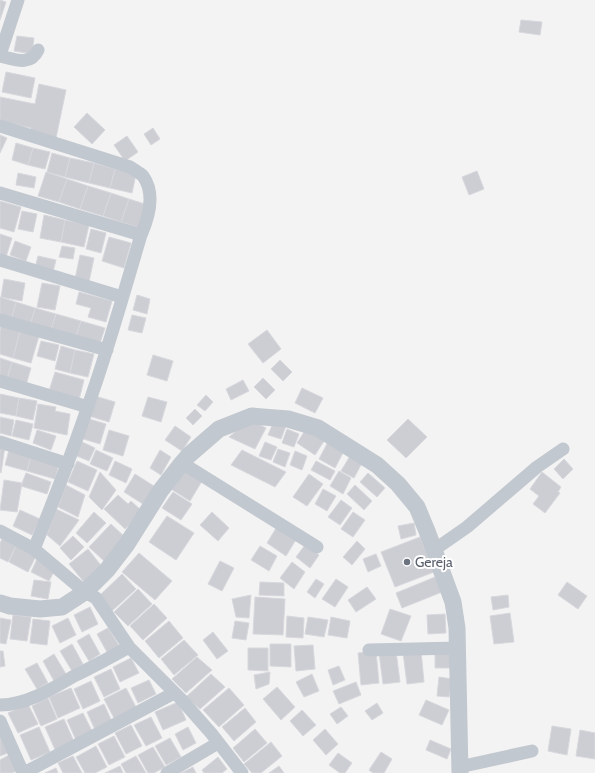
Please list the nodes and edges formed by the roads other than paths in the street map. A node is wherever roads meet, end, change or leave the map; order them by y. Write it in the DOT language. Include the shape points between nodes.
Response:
graph roads {
  1 [pos="18,0"];
  2 [pos="38,50"];
  3 [pos="0,56"];
  4 [pos="0,126"];
  5 [pos="0,193"];
  6 [pos="141,235"];
  7 [pos="0,260"];
  8 [pos="122,297"];
  9 [pos="0,320"];
  10 [pos="107,350"];
  11 [pos="0,380"];
  12 [pos="88,407"];
  13 [pos="0,442"];
  14 [pos="563,450"];
  15 [pos="182,463"];
  16 [pos="68,464"];
  17 [pos="0,531"];
  18 [pos="317,547"];
  19 [pos="34,549"];
  20 [pos="434,550"];
  21 [pos="85,592"];
  22 [pos="0,603"];
  23 [pos="129,647"];
  24 [pos="458,648"];
  25 [pos="369,650"];
  26 [pos="174,693"];
  27 [pos="0,705"];
  28 [pos="0,721"];
  29 [pos="218,743"];
  30 [pos="532,751"];
  31 [pos="460,770"];
  32 [pos="23,773"];
  33 [pos="166,773"];
  34 [pos="242,773"];
  1 -- 3 [label="street"];
  2 -- 3 [label="street" via="35,58 30,60 21,61"];
  4 -- 6 [label="street" via="130,167 143,175 150,192 151,204"];
  5 -- 6 [label="street"];
  6 -- 8 [label="street"];
  7 -- 8 [label="street"];
  8 -- 10 [label="street"];
  9 -- 10 [label="street"];
  10 -- 12 [label="street"];
  11 -- 12 [label="street"];
  12 -- 16 [label="street"];
  13 -- 16 [label="street"];
  14 -- 20 [label="street" via="537,467 466,527"];
  15 -- 18 [label="street"];
  15 -- 20 [label="street" via="219,429 252,416 288,419 318,428 376,465 398,484 417,507"];
  15 -- 21 [label="street" via="161,490 127,544 107,570"];
  16 -- 19 [label="street"];
  17 -- 19 [label="street"];
  19 -- 21 [label="street"];
  20 -- 24 [label="street" via="453,602"];
  21 -- 22 [label="street" via="62,607 40,609"];
  21 -- 23 [label="street" via="96,598"];
  23 -- 26 [label="street"];
  23 -- 27 [label="street" via="49,690 26,700"];
  24 -- 25 [label="street"];
  24 -- 31 [label="street"];
  26 -- 29 [label="street"];
  26 -- 32 [label="street"];
  28 -- 32 [label="street"];
  29 -- 33 [label="street"];
  29 -- 34 [label="street"];
  30 -- 31 [label="street"];
}
